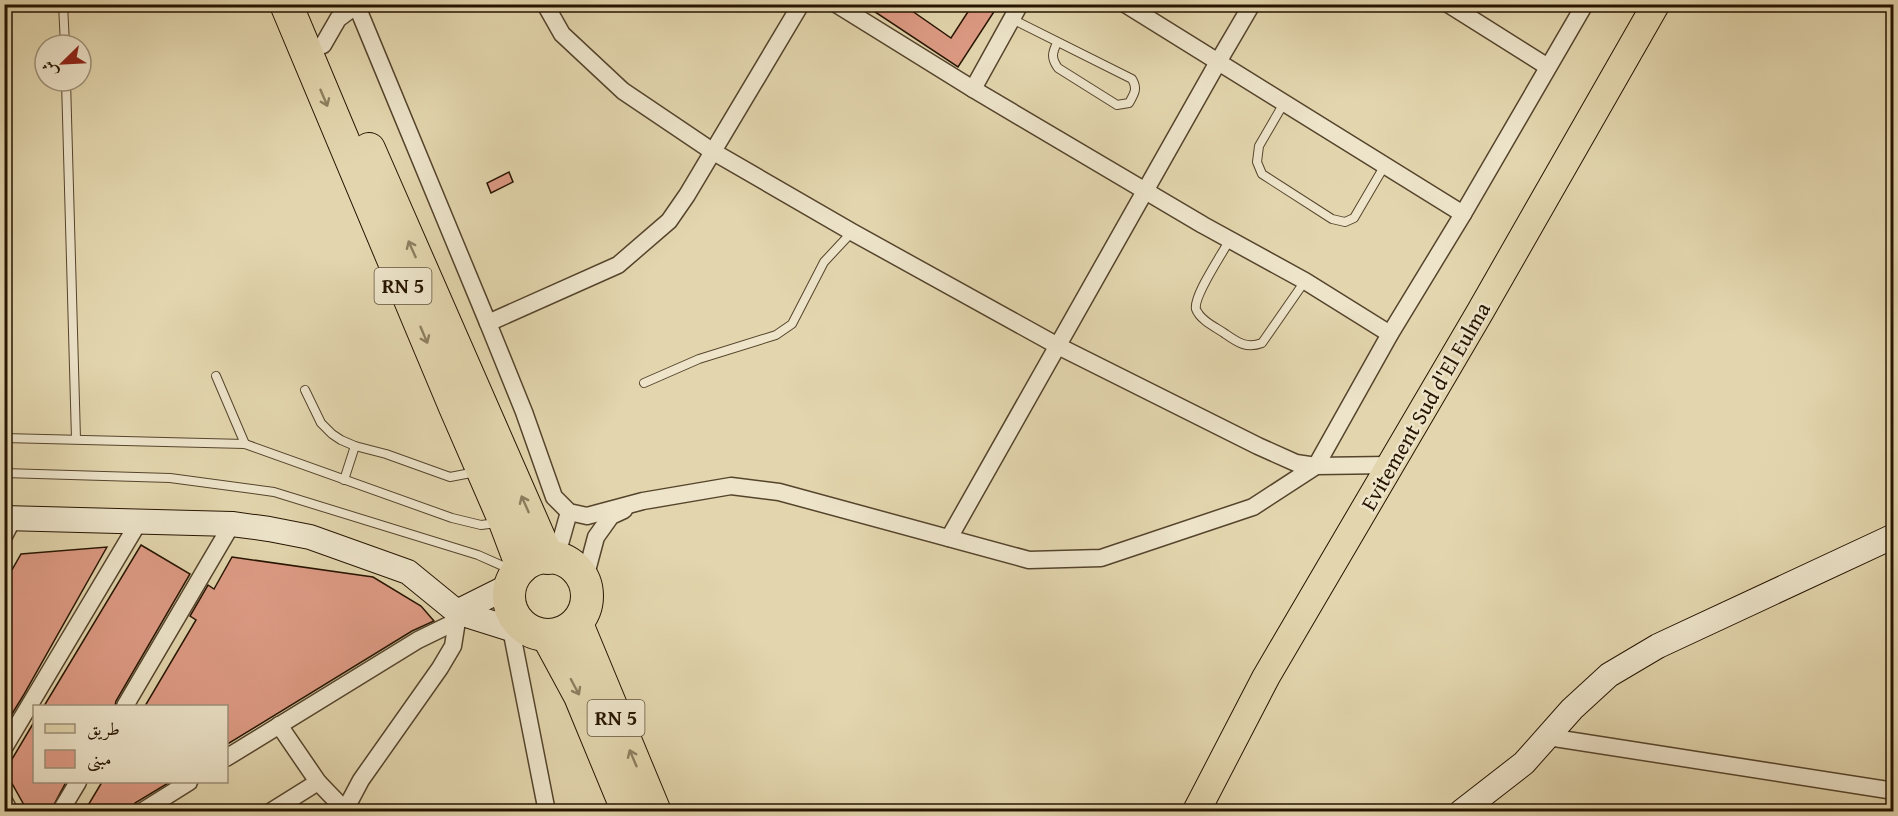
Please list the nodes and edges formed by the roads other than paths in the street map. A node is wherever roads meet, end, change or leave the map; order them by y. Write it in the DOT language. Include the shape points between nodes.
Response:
graph roads {
  1 [pos="63,4"];
  2 [pos="286,4"];
  3 [pos="307,4"];
  4 [pos="545,4"];
  5 [pos="801,4"];
  6 [pos="836,4"];
  7 [pos="1125,4"];
  8 [pos="1252,4"];
  9 [pos="1448,4"];
  10 [pos="1585,4"];
  11 [pos="1656,4"];
  12 [pos="356,5"];
  13 [pos="1016,12"];
  14 [pos="64,33"];
  15 [pos="1057,43"];
  16 [pos="323,45"];
  17 [pos="1218,62"];
  18 [pos="1548,67"];
  19 [pos="973,89"];
  20 [pos="66,93"];
  21 [pos="1284,103"];
  22 [pos="712,151"];
  23 [pos="1385,165"];
  24 [pos="1145,190"];
  25 [pos="1463,214"];
  26 [pos="852,232"];
  27 [pos="1230,239"];
  28 [pos="1305,281"];
  29 [pos="488,323"];
  30 [pos="1390,334"];
  31 [pos="1058,346"];
  32 [pos="216,376"];
  33 [pos="644,384"];
  34 [pos="305,390"];
  35 [pos="4,438"];
  36 [pos="76,439"];
  37 [pos="245,444"];
  38 [pos="355,446"];
  39 [pos="1390,465"];
  40 [pos="1316,466"];
  41 [pos="483,470"];
  42 [pos="4,473"];
  43 [pos="344,480"];
  44 [pos="643,501"];
  45 [pos="569,512"];
  46 [pos="140,520"];
  47 [pos="506,522"];
  48 [pos="7,524"];
  49 [pos="232,525"];
  50 [pos="1893,536"];
  51 [pos="949,538"];
  52 [pos="531,568"];
  53 [pos="584,582"];
  54 [pos="457,616"];
  55 [pos="577,624"];
  56 [pos="531,632"];
  57 [pos="126,705"];
  58 [pos="279,725"];
  59 [pos="1548,737"];
  60 [pos="4,748"];
  61 [pos="228,757"];
  62 [pos="318,782"];
  63 [pos="77,783"];
  64 [pos="187,783"];
  65 [pos="1893,791"];
  66 [pos="4,801"];
  67 [pos="1196,810"];
  68 [pos="344,811"];
  69 [pos="10,812"];
  70 [pos="60,812"];
  71 [pos="141,812"];
  72 [pos="270,812"];
  73 [pos="547,812"];
  74 [pos="628,812"];
  75 [pos="656,812"];
  76 [pos="1461,812"];
  1 -- 14 [label="lane"];
  2 -- 41 [label="highway, RN 5, one-way"];
  3 -- 16 [label="highway, RN 5"];
  4 -- 22 [label="street" via="562,34 624,92"];
  5 -- 22 [label="street"];
  6 -- 19 [label="street"];
  7 -- 17 [label="street"];
  8 -- 17 [label="street"];
  9 -- 18 [label="street"];
  10 -- 18 [label="street"];
  11 -- 39 [label="main road, Evitement Sud d'El Eulma"];
  12 -- 16 [label="street" via="338,19"];
  12 -- 29 [label="street"];
  13 -- 15 [label="lane"];
  13 -- 19 [label="street"];
  15 -- 15 [label="lane" via="1132,79 1136,86 1129,104 1117,105 1058,68 1052,53"];
  52 -- 16 [label="highway, RN 5, one-way"];
  17 -- 21 [label="street"];
  17 -- 24 [label="street"];
  18 -- 25 [label="street"];
  19 -- 24 [label="street"];
  20 -- 36 [label="lane"];
  21 -- 23 [label="street"];
  21 -- 23 [label="lane" via="1259,146 1257,162 1262,174 1332,219 1345,222 1354,218"];
  22 -- 26 [label="street"];
  22 -- 29 [label="street" via="669,221 618,265"];
  23 -- 25 [label="street"];
  24 -- 27 [label="street"];
  24 -- 31 [label="street"];
  25 -- 30 [label="street"];
  26 -- 31 [label="street"];
  26 -- 33 [label="lane" via="824,262 792,324 776,335 699,359"];
  27 -- 28 [label="street"];
  27 -- 28 [label="lane" via="1198,296 1196,308 1200,316 1242,345 1262,343"];
  28 -- 30 [label="street"];
  29 -- 45 [label="street" via="554,496"];
  30 -- 40 [label="street"];
  31 -- 40 [label="street" via="1258,446 1296,463"];
  31 -- 51 [label="street"];
  32 -- 37 [label="lane"];
  34 -- 38 [label="lane" via="321,423 332,435"];
  35 -- 36 [label="lane"];
  36 -- 37 [label="lane"];
  37 -- 43 [label="lane"];
  38 -- 41 [label="lane" via="450,477"];
  38 -- 43 [label="lane"];
  39 -- 40 [label="street"];
  39 -- 67 [label="main road, Evitement Sud d'El Eulma" via="1266,677"];
  40 -- 51 [label="street" via="1253,507 1101,558 1029,560"];
  41 -- 47 [label="highway, RN 5"];
  42 -- 52 [label="lane" via="170,478 274,492"];
  43 -- 47 [label="lane" via="452,518 481,525"];
  44 -- 45 [label="street" via="587,516"];
  44 -- 51 [label="street" via="731,486 779,492"];
  44 -- 53 [label="street" via="611,516 597,537"];
  45 -- 52 [label="street"];
  46 -- 48 [label="street"];
  46 -- 49 [label="street"];
  46 -- 60 [label="street"];
  47 -- 52 [label="highway, RN 5"];
  49 -- 54 [label="street" via="310,537 408,572"];
  49 -- 57 [label="street"];
  50 -- 59 [label="street" via="1658,646 1609,675"];
  52 -- 53 [label="highway, RN 5" via="573,566"];
  52 -- 54 [label="street"];
  52 -- 56 [label="highway, RN 5" via="509,599 514,613"];
  53 -- 55 [label="highway" via="586,606"];
  54 -- 56 [label="street"];
  54 -- 58 [label="street"];
  54 -- 68 [label="street" via="449,654 361,780"];
  55 -- 56 [label="highway" via="560,633"];
  75 -- 55 [label="highway, RN 5, one-way"];
  56 -- 73 [label="street"];
  56 -- 74 [label="highway, RN 5, one-way" via="580,696"];
  58 -- 61 [label="street"];
  58 -- 62 [label="street"];
  59 -- 65 [label="street"];
  59 -- 76 [label="street" via="1524,763"];
  62 -- 68 [label="street"];
  62 -- 72 [label="street"];
  63 -- 70 [label="street"];
  64 -- 71 [label="street"];
  66 -- 69 [label="street"];
}
